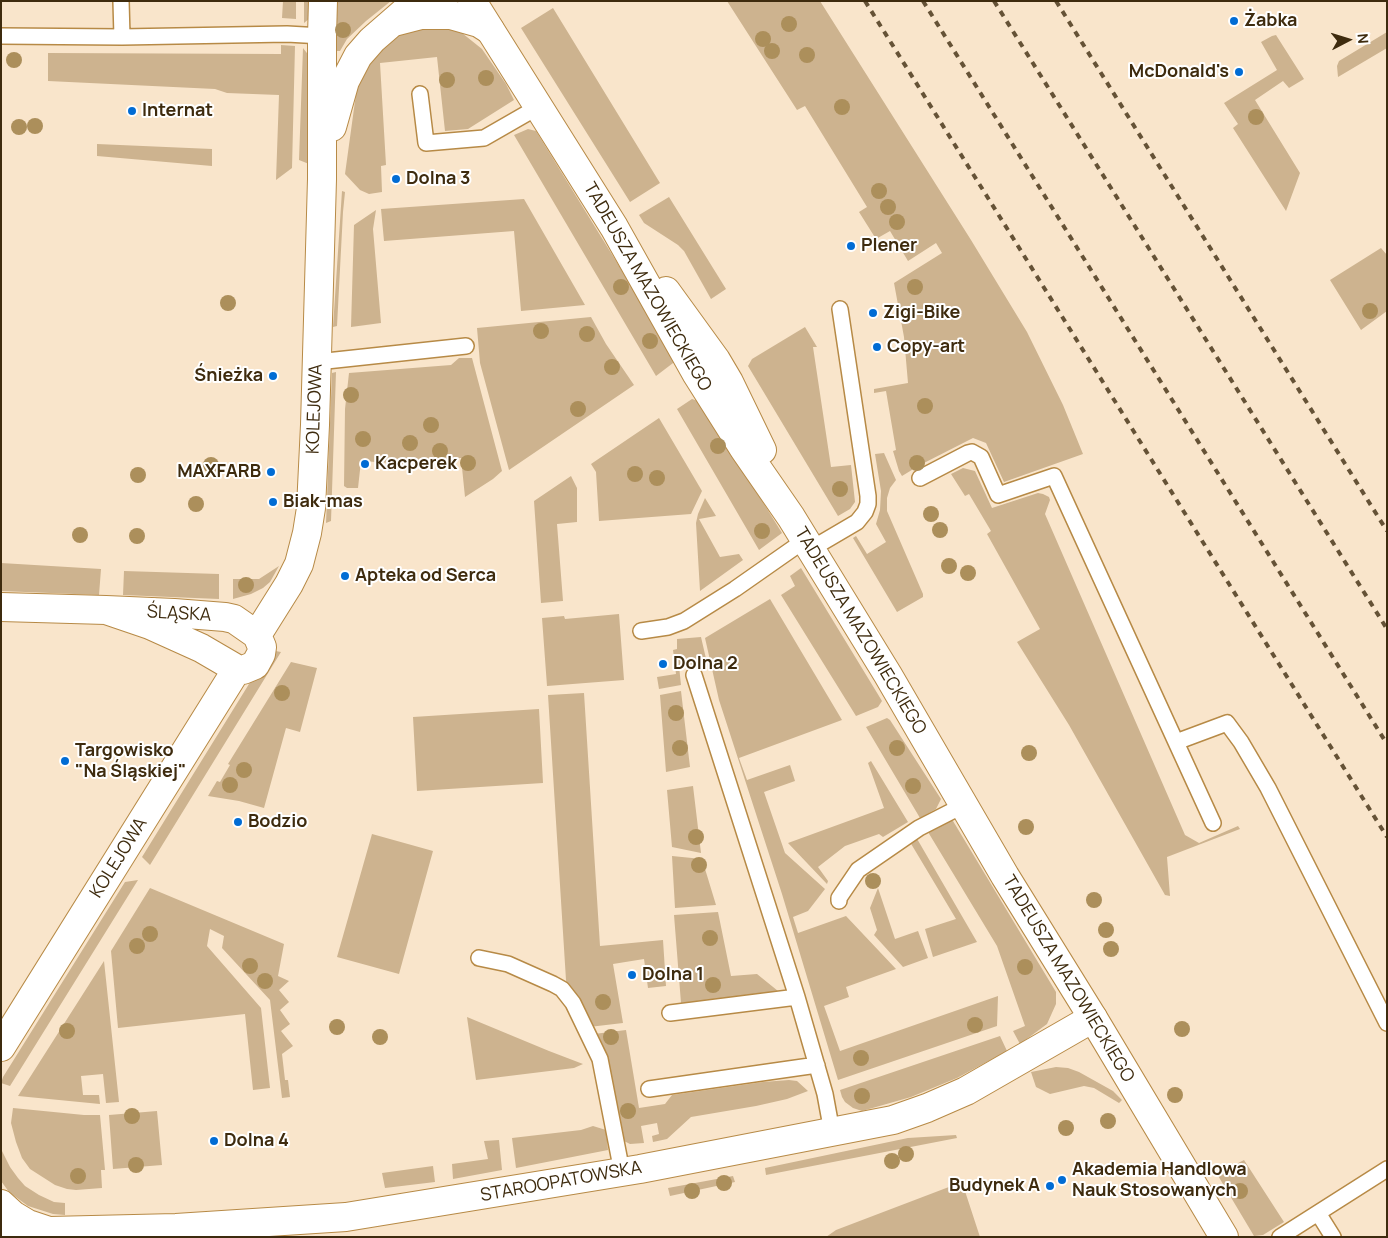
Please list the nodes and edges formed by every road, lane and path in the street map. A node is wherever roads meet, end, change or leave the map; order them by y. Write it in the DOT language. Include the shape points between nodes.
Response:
graph roads {
  1 [pos="122,1"];
  2 [pos="323,1"];
  3 [pos="417,1"];
  4 [pos="472,1"];
  5 [pos="394,22"];
  6 [pos="490,30"];
  7 [pos="1,36"];
  8 [pos="322,36"];
  9 [pos="122,37"];
  10 [pos="420,94"];
  11 [pos="538,107"];
  12 [pos="322,170"];
  13 [pos="840,309"];
  14 [pos="466,346"];
  15 [pos="317,362"];
  16 [pos="920,478"];
  17 [pos="808,544"];
  18 [pos="1,607"];
  19 [pos="106,610"];
  20 [pos="641,631"];
  21 [pos="253,632"];
  22 [pos="231,666"];
  23 [pos="694,675"];
  24 [pos="1176,742"];
  25 [pos="964,805"];
  26 [pos="1213,823"];
  27 [pos="839,901"];
  28 [pos="479,958"];
  29 [pos="797,997"];
  30 [pos="670,1012"];
  31 [pos="1093,1018"];
  32 [pos="1387,1024"];
  33 [pos="1,1047"];
  34 [pos="816,1065"];
  35 [pos="649,1089"];
  36 [pos="832,1132"];
  37 [pos="1387,1169"];
  38 [pos="622,1172"];
  39 [pos="1,1204"];
  40 [pos="1318,1213"];
  41 [pos="295,1228"];
  42 [pos="50,1231"];
  43 [pos="1,1234"];
  44 [pos="1224,1237"];
  45 [pos="1280,1237"];
  46 [pos="1333,1237"];
  1 -- 9 [label="lane"];
  2 -- 8 [label="street, KOLEJOWA"];
  3 -- 5 [label="street, KOLEJOWA"];
  4 -- 6 [label="street, TADEUSZA MAZOWIECKIEGO"];
  5 -- 6 [label="street" via="421,15 451,15 479,22"];
  5 -- 12 [label="street, KOLEJOWA" via="358,56 345,81"];
  6 -- 11 [label="street, TADEUSZA MAZOWIECKIEGO"];
  7 -- 9 [label="lane"];
  8 -- 9 [label="lane"];
  8 -- 12 [label="street, KOLEJOWA"];
  10 -- 11 [label="lane" via="426,143 484,138"];
  11 -- 17 [label="street, TADEUSZA MAZOWIECKIEGO" via="614,227 696,373"];
  12 -- 15 [label="street, KOLEJOWA"];
  13 -- 17 [label="lane" via="868,504 857,522"];
  14 -- 15 [label="lane"];
  15 -- 21 [label="street, KOLEJOWA" via="307,534 299,564 289,584"];
  16 -- 24 [label="lane" via="972,452 981,457 998,495 1054,476"];
  17 -- 20 [label="lane" via="684,621"];
  17 -- 25 [label="street, TADEUSZA MAZOWIECKIEGO"];
  18 -- 19 [label="street, ŚLĄSKA"];
  19 -- 21 [label="street, ŚLĄSKA" via="219,616 234,619"];
  19 -- 22 [label="street, ŚLĄSKA" via="150,625 201,648"];
  21 -- 22 [label="street" via="262,647 259,660 250,668"];
  22 -- 33 [label="street, KOLEJOWA"];
  23 -- 29 [label="lane"];
  24 -- 26 [label="lane"];
  24 -- 32 [label="lane" via="1227,723 1268,788"];
  25 -- 27 [label="lane" via="919,828 858,870"];
  25 -- 31 [label="street, TADEUSZA MAZOWIECKIEGO"];
  28 -- 38 [label="lane" via="530,973 562,989 573,1003 600,1059"];
  29 -- 30 [label="lane"];
  29 -- 34 [label="lane"];
  31 -- 36 [label="street, STAROOPATOWSKA" via="966,1090 927,1108 893,1120"];
  31 -- 44 [label="street, TADEUSZA MAZOWIECKIEGO"];
  34 -- 35 [label="lane"];
  34 -- 36 [label="lane"];
  36 -- 38 [label="street, STAROOPATOWSKA"];
  37 -- 40 [label="lane"];
  38 -- 41 [label="street, STAROOPATOWSKA"];
  39 -- 42 [label="street" via="28,1224"];
  40 -- 45 [label="lane"];
  40 -- 46 [label="lane"];
  41 -- 42 [label="street, STAROOPATOWSKA"];
  42 -- 43 [label="street, STAROOPATOWSKA"];
}
